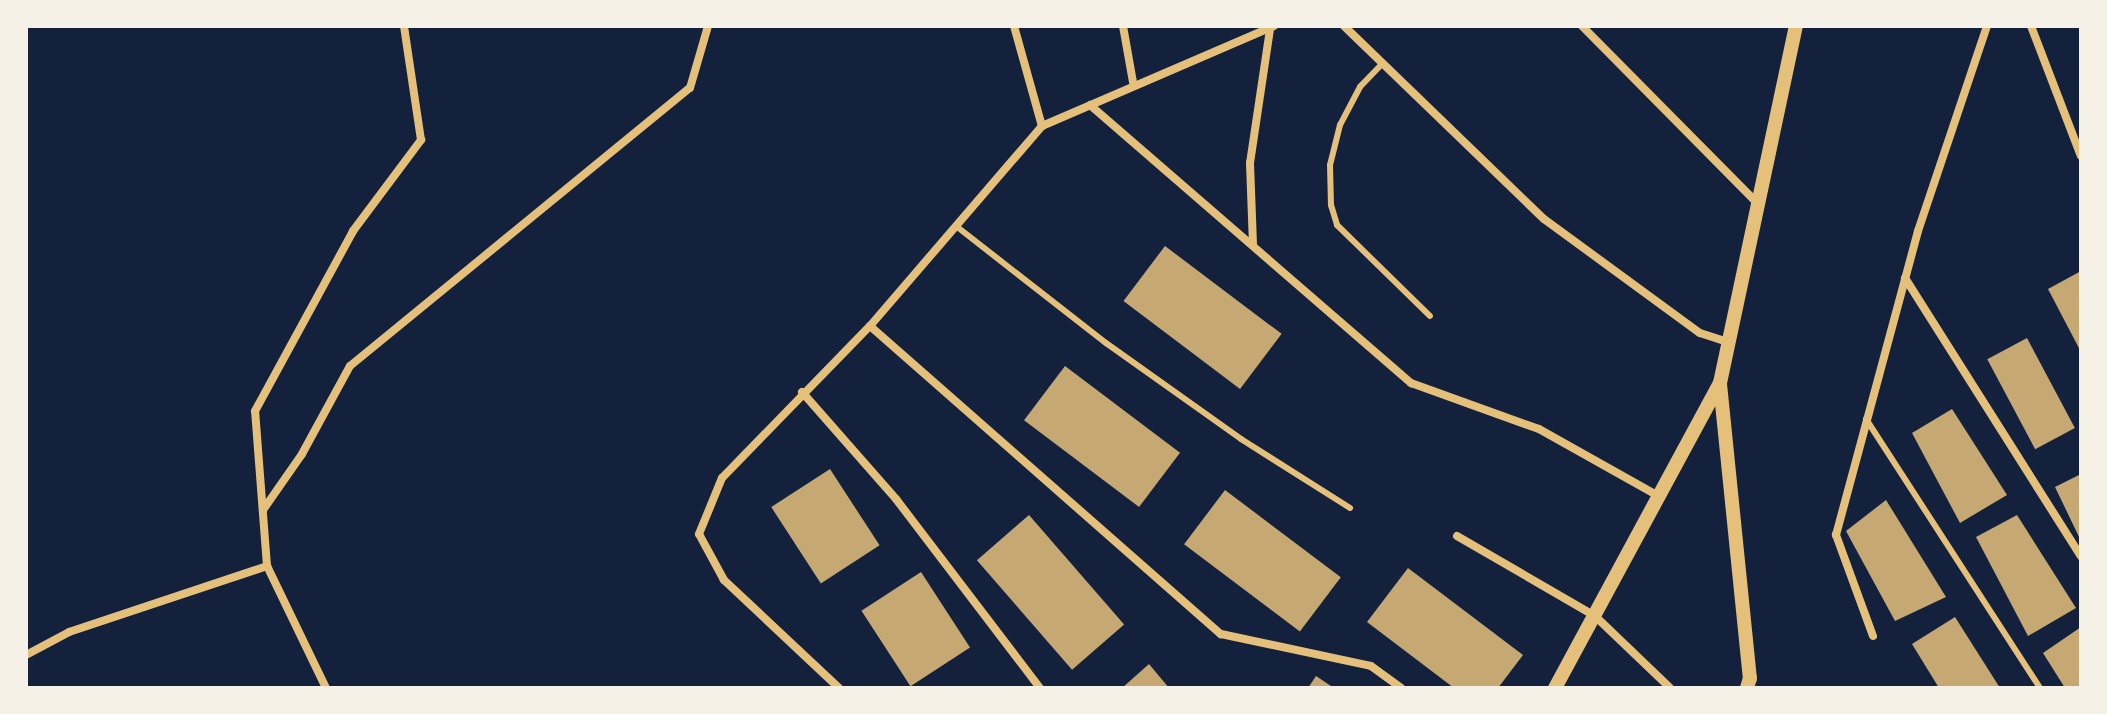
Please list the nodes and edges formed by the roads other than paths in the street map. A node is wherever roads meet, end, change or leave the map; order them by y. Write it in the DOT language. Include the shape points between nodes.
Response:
graph roads {
  1 [pos="404,26"];
  2 [pos="708,26"];
  3 [pos="1014,26"];
  4 [pos="1123,26"];
  5 [pos="1344,26"];
  6 [pos="1582,26"];
  7 [pos="1796,26"];
  8 [pos="1987,26"];
  9 [pos="2031,26"];
  10 [pos="1272,28"];
  11 [pos="1381,65"];
  12 [pos="1133,82"];
  13 [pos="1090,105"];
  14 [pos="1042,126"];
  15 [pos="2081,156"];
  16 [pos="1760,205"];
  17 [pos="956,226"];
  18 [pos="1253,245"];
  19 [pos="1905,278"];
  20 [pos="1430,316"];
  21 [pos="870,326"];
  22 [pos="1730,343"];
  23 [pos="1720,383"];
  24 [pos="802,392"];
  25 [pos="1866,419"];
  26 [pos="1660,497"];
  27 [pos="1350,508"];
  28 [pos="263,510"];
  29 [pos="1457,536"];
  30 [pos="2081,556"];
  31 [pos="267,566"];
  32 [pos="1595,616"];
  33 [pos="1873,636"];
  34 [pos="26,655"];
  35 [pos="326,688"];
  36 [pos="839,688"];
  37 [pos="1040,688"];
  38 [pos="1401,688"];
  39 [pos="1555,688"];
  40 [pos="1670,688"];
  41 [pos="1747,688"];
  42 [pos="2040,688"];
  1 -- 28 [label="street" via="421,140 353,231 255,411"];
  2 -- 28 [label="street" via="690,88 350,366 302,454"];
  3 -- 14 [label="street"];
  4 -- 12 [label="street"];
  5 -- 11 [label="street"];
  6 -- 16 [label="street"];
  7 -- 16 [label="street"];
  8 -- 19 [label="street"];
  9 -- 15 [label="street"];
  10 -- 12 [label="street"];
  10 -- 18 [label="street" via="1250,163"];
  11 -- 20 [label="lane" via="1360,87 1340,125 1330,165 1331,205 1337,225"];
  11 -- 22 [label="street" via="1544,219 1700,333"];
  12 -- 13 [label="street"];
  13 -- 14 [label="street"];
  13 -- 18 [label="street"];
  14 -- 17 [label="street"];
  16 -- 22 [label="street"];
  17 -- 21 [label="street"];
  17 -- 27 [label="lane" via="1192,404"];
  18 -- 26 [label="street" via="1411,383 1539,429"];
  19 -- 25 [label="street"];
  19 -- 30 [label="street"];
  21 -- 24 [label="street"];
  21 -- 38 [label="street" via="1221,634 1371,666"];
  22 -- 23 [label="street"];
  23 -- 26 [label="street"];
  23 -- 41 [label="street"];
  24 -- 36 [label="street" via="722,478 699,534 724,580"];
  24 -- 37 [label="street" via="896,499"];
  25 -- 33 [label="street" via="1836,535"];
  25 -- 42 [label="lane"];
  26 -- 32 [label="street"];
  28 -- 31 [label="street"];
  29 -- 32 [label="street"];
  31 -- 34 [label="street" via="69,632"];
  31 -- 35 [label="street"];
  32 -- 39 [label="street"];
  32 -- 40 [label="street"];
}
